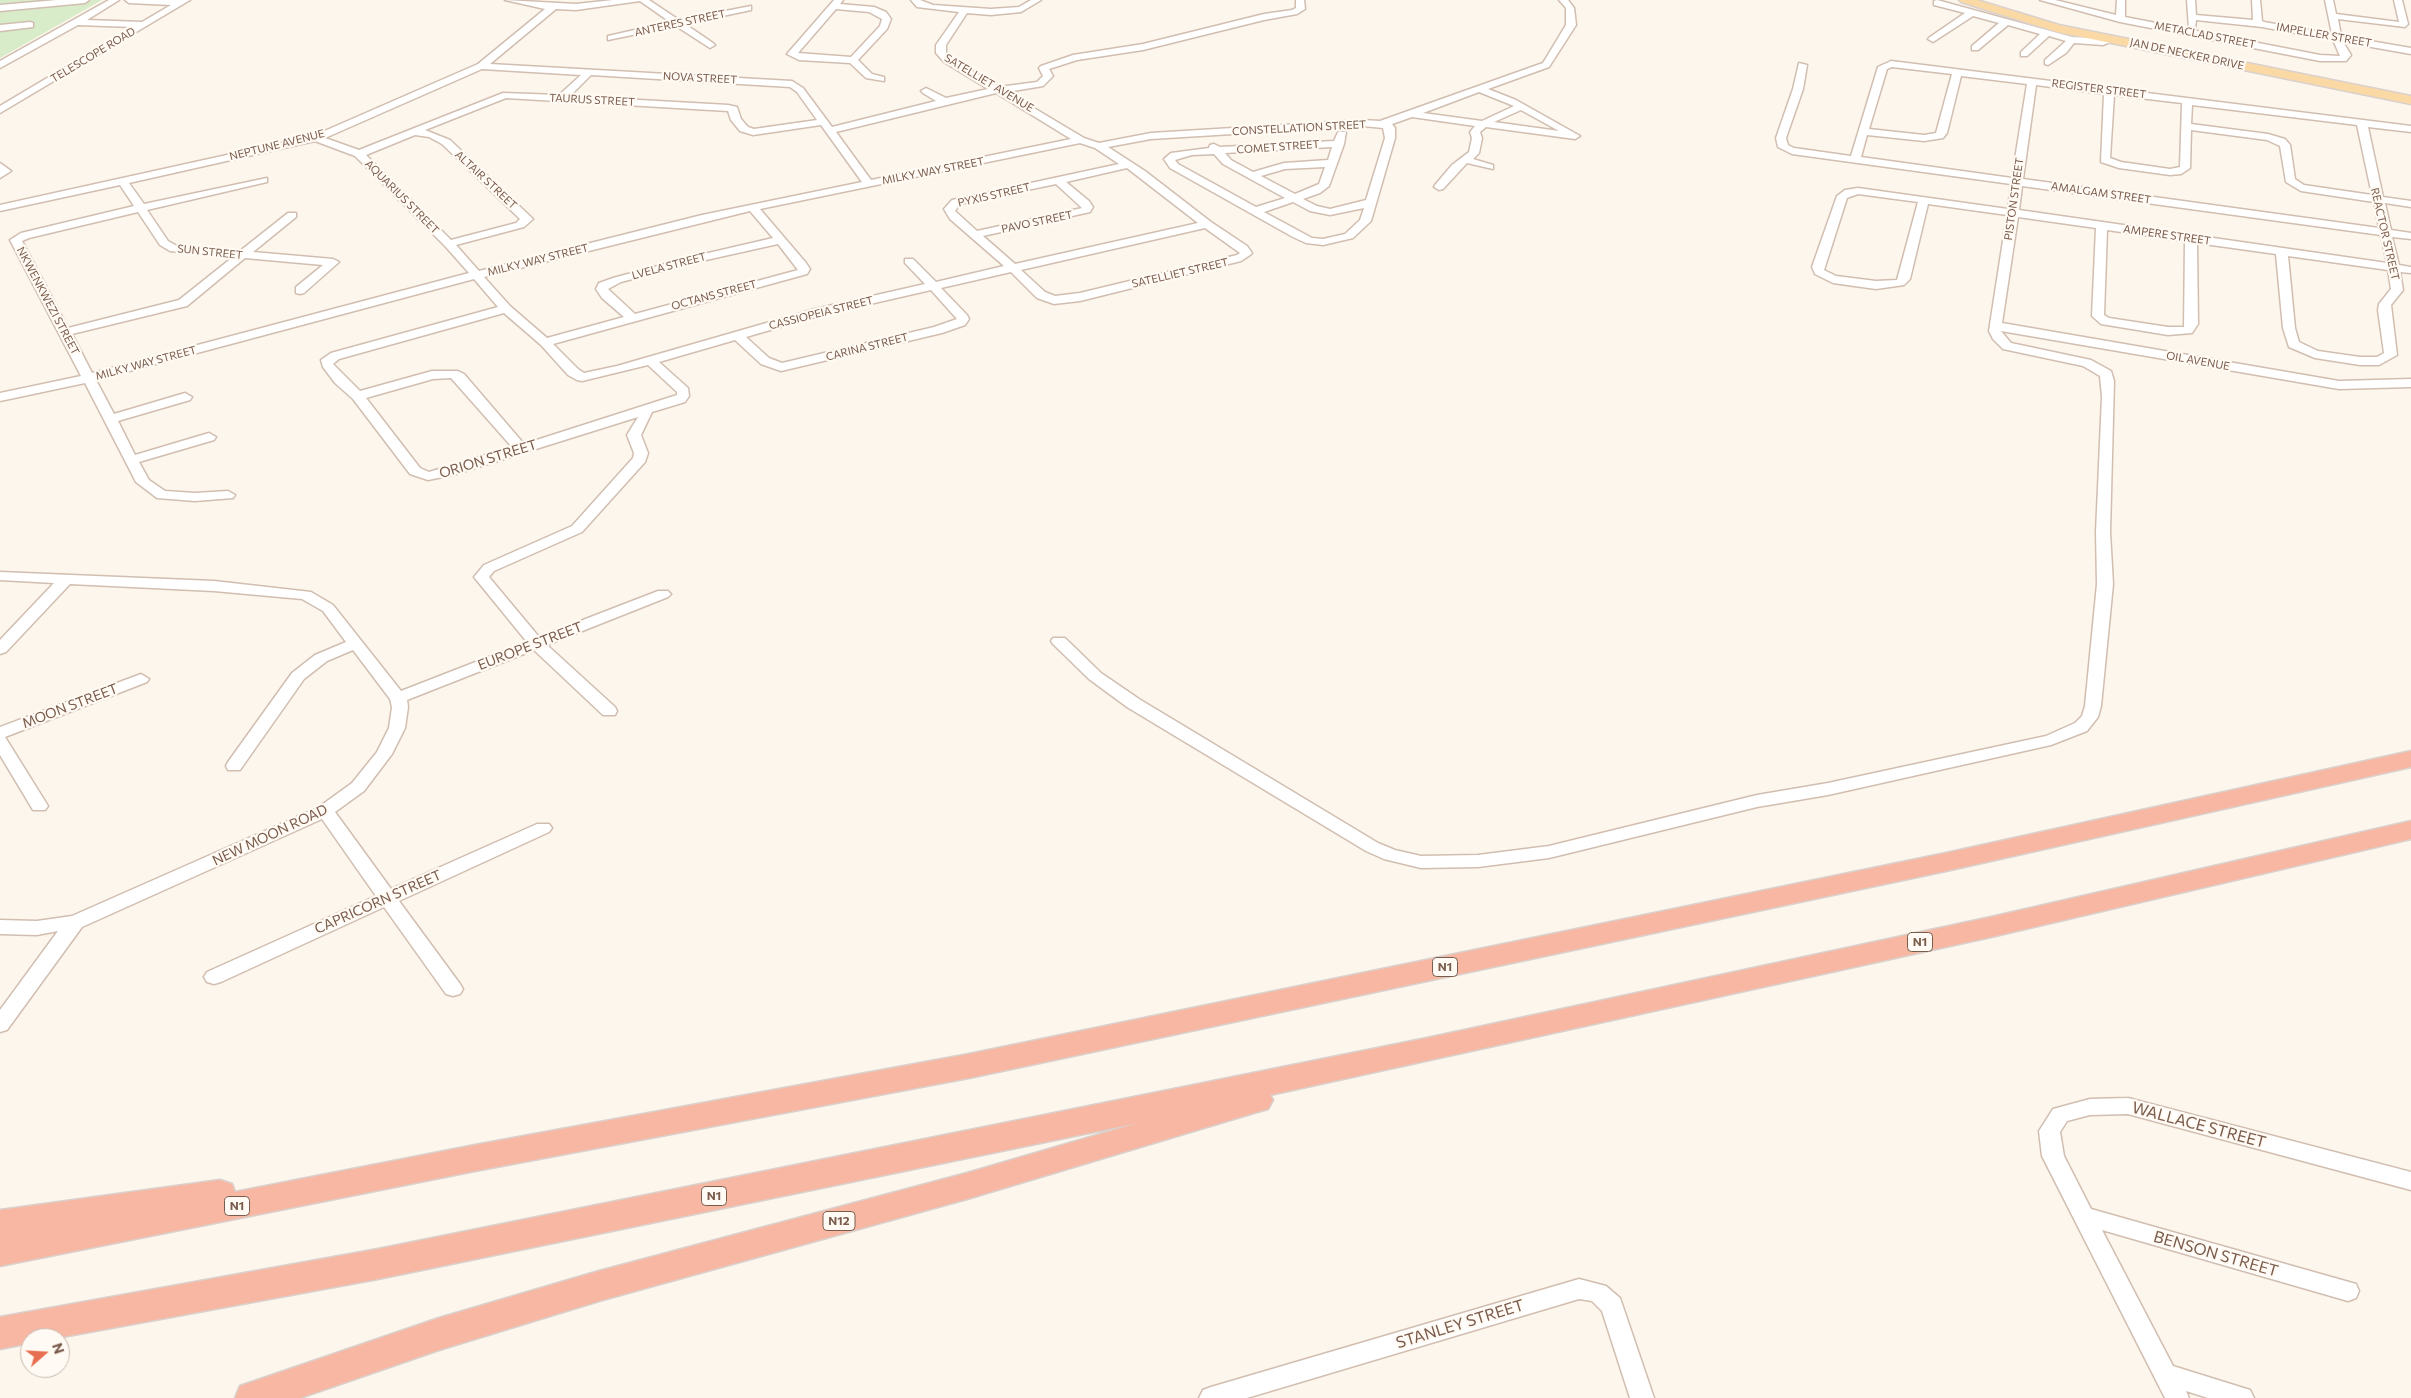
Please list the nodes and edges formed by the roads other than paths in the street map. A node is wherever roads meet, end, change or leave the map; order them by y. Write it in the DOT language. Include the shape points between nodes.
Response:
graph roads {
  1 [pos="85,0"];
  2 [pos="115,0"];
  3 [pos="130,0"];
  4 [pos="509,0"];
  5 [pos="636,0"];
  6 [pos="643,0"];
  7 [pos="915,0"];
  8 [pos="1037,0"];
  9 [pos="1300,0"];
  10 [pos="1563,0"];
  11 [pos="1965,0"];
  12 [pos="1985,0"];
  13 [pos="2121,0"];
  14 [pos="2191,0"];
  15 [pos="2256,0"];
  16 [pos="2329,0"];
  17 [pos="2398,0"];
  18 [pos="184,1"];
  19 [pos="2049,1"];
  20 [pos="837,3"];
  21 [pos="1937,3"];
  22 [pos="554,6"];
  23 [pos="0,8"];
  24 [pos="748,8"];
  25 [pos="964,11"];
  26 [pos="1973,12"];
  27 [pos="2333,16"];
  28 [pos="2191,17"];
  29 [pos="2120,18"];
  30 [pos="2007,20"];
  31 [pos="77,22"];
  32 [pos="678,23"];
  33 [pos="2262,24"];
  34 [pos="30,25"];
  35 [pos="143,25"];
  36 [pos="0,28"];
  37 [pos="2192,32"];
  38 [pos="2046,33"];
  39 [pos="611,38"];
  40 [pos="2337,38"];
  41 [pos="1933,39"];
  42 [pos="2112,39"];
  43 [pos="2072,40"];
  44 [pos="710,45"];
  45 [pos="1975,48"];
  46 [pos="2411,51"];
  47 [pos="2024,54"];
  48 [pos="853,60"];
  49 [pos="2048,62"];
  50 [pos="0,65"];
  51 [pos="481,66"];
  52 [pos="1802,66"];
  53 [pos="589,72"];
  54 [pos="1957,72"];
  55 [pos="881,79"];
  56 [pos="2032,81"];
  57 [pos="1000,90"];
  58 [pos="1482,90"];
  59 [pos="926,91"];
  60 [pos="2109,91"];
  61 [pos="2411,95"];
  62 [pos="562,98"];
  63 [pos="2411,100"];
  64 [pos="2187,101"];
  65 [pos="946,102"];
  66 [pos="5,104"];
  67 [pos="1521,107"];
  68 [pos="0,110"];
  69 [pos="1411,114"];
  70 [pos="2362,122"];
  71 [pos="1345,124"];
  72 [pos="1383,124"];
  73 [pos="1482,124"];
  74 [pos="827,126"];
  75 [pos="2188,127"];
  76 [pos="2411,129"];
  77 [pos="1862,131"];
  78 [pos="417,132"];
  79 [pos="1207,133"];
  80 [pos="316,138"];
  81 [pos="1080,140"];
  82 [pos="1339,144"];
  83 [pos="450,146"];
  84 [pos="1099,146"];
  85 [pos="1216,151"];
  86 [pos="359,154"];
  87 [pos="1855,158"];
  88 [pos="1467,160"];
  89 [pos="1332,163"];
  90 [pos="1128,165"];
  91 [pos="0,166"];
  92 [pos="1489,167"];
  93 [pos="1252,174"];
  94 [pos="0,175"];
  95 [pos="122,180"];
  96 [pos="264,180"];
  97 [pos="1059,181"];
  98 [pos="2017,181"];
  99 [pos="868,184"];
  100 [pos="1440,187"];
  101 [pos="1293,198"];
  102 [pos="1924,200"];
  103 [pos="2378,200"];
  104 [pos="1369,203"];
  105 [pos="2411,204"];
  106 [pos="0,208"];
  107 [pos="753,208"];
  108 [pos="142,209"];
  109 [pos="1256,211"];
  110 [pos="2013,213"];
  111 [pos="292,215"];
  112 [pos="1208,224"];
  113 [pos="2102,226"];
  114 [pos="2386,233"];
  115 [pos="974,235"];
  116 [pos="2411,236"];
  117 [pos="2191,239"];
  118 [pos="779,240"];
  119 [pos="449,244"];
  120 [pos="2282,252"];
  121 [pos="240,255"];
  122 [pos="909,261"];
  123 [pos="1013,268"];
  124 [pos="2394,268"];
  125 [pos="2411,270"];
  126 [pos="476,275"];
  127 [pos="934,286"];
  128 [pos="300,290"];
  129 [pos="506,309"];
  130 [pos="632,317"];
  131 [pos="1997,322"];
  132 [pos="65,332"];
  133 [pos="736,334"];
  134 [pos="545,342"];
  135 [pos="650,360"];
  136 [pos="89,378"];
  137 [pos="2411,383"];
  138 [pos="358,396"];
  139 [pos="0,397"];
  140 [pos="185,398"];
  141 [pos="646,411"];
  142 [pos="110,419"];
  143 [pos="209,437"];
  144 [pos="521,449"];
  145 [pos="132,460"];
  146 [pos="228,495"];
  147 [pos="0,576"];
  148 [pos="66,579"];
  149 [pos="663,594"];
  150 [pos="1058,641"];
  151 [pos="357,643"];
  152 [pos="537,644"];
  153 [pos="0,649"];
  154 [pos="141,679"];
  155 [pos="398,698"];
  156 [pos="609,711"];
  157 [pos="0,733"];
  158 [pos="0,741"];
  159 [pos="2411,759"];
  160 [pos="234,766"];
  161 [pos="39,806"];
  162 [pos="325,811"];
  163 [pos="543,828"];
  164 [pos="2411,830"];
  165 [pos="387,898"];
  166 [pos="75,922"];
  167 [pos="0,927"];
  168 [pos="214,977"];
  169 [pos="453,989"];
  170 [pos="0,1025"];
  171 [pos="1427,1050"];
  172 [pos="475,1158"];
  173 [pos="2411,1181"];
  174 [pos="2084,1216"];
  175 [pos="0,1224"];
  176 [pos="0,1252"];
  177 [pos="2348,1291"];
  178 [pos="0,1333"];
  179 [pos="2165,1374"];
  180 [pos="254,1398"];
  181 [pos="1211,1398"];
  182 [pos="1642,1398"];
  183 [pos="2177,1398"];
  184 [pos="2242,1398"];
  1 -- 23 [label="street"];
  2 -- 31 [label="street"];
  3 -- 18 [label="street"];
  4 -- 22 [label="street"];
  5 -- 22 [label="street"];
  6 -- 32 [label="street"];
  7 -- 25 [label="street" via="920,5"];
  8 -- 25 [label="street" via="1025,8 1011,11"];
  9 -- 57 [label="street" via="1301,8 1294,12 1143,47 1076,57 1044,67 1048,76 1043,83"];
  10 -- 58 [label="street" via="1570,8 1571,25 1551,60 1546,65"];
  11 -- 42 [label="main road, JAN DE NECKER DRIVE" via="2057,28"];
  12 -- 61 [label="main road, JAN DE NECKER DRIVE" via="2072,25"];
  13 -- 29 [label="street"];
  14 -- 28 [label="street"];
  15 -- 33 [label="street, IMPELLER STREET" via="2258,22"];
  16 -- 27 [label="street"];
  17 -- 27 [label="street" via="2402,25"];
  18 -- 35 [label="street, TELESCOPE ROAD"];
  19 -- 29 [label="street, METACLAD STREET"];
  20 -- 48 [label="street" via="871,9 886,19 884,27"];
  20 -- 48 [label="street" via="792,54"];
  21 -- 26 [label="street"];
  22 -- 51 [label="street, NEPTUNE AVENUE"];
  24 -- 32 [label="street, ANTERES STREET"];
  25 -- 57 [label="street, SATELLIET AVENUE" via="941,45 941,53 947,60"];
  26 -- 30 [label="street"];
  26 -- 41 [label="street"];
  27 -- 40 [label="street"];
  28 -- 33 [label="street"];
  28 -- 37 [label="street"];
  29 -- 37 [label="street, METACLAD STREET"];
  30 -- 38 [label="street"];
  30 -- 45 [label="street"];
  31 -- 35 [label="street"];
  31 -- 50 [label="street"];
  32 -- 39 [label="street, ANTERES STREET"];
  32 -- 44 [label="street"];
  33 -- 40 [label="street, IMPELLER STREET"];
  34 -- 36 [label="street"];
  35 -- 66 [label="street, TELESCOPE ROAD"];
  37 -- 40 [label="street, METACLAD STREET" via="2320,58 2343,59 2346,55"];
  38 -- 43 [label="street"];
  38 -- 47 [label="street"];
  40 -- 46 [label="street, IMPELLER STREET"];
  42 -- 43 [label="street" via="2103,42"];
  42 -- 63 [label="main road, JAN DE NECKER DRIVE"];
  43 -- 49 [label="street"];
  48 -- 55 [label="street" via="868,76"];
  51 -- 53 [label="street, NOVA STREET"];
  51 -- 80 [label="street, NEPTUNE AVENUE"];
  52 -- 87 [label="street, AMALGAM STREET" via="1781,138 1783,146 1792,151"];
  53 -- 62 [label="street"];
  53 -- 74 [label="street, NOVA STREET" via="792,84"];
  54 -- 56 [label="street, REGISTER STREET"];
  54 -- 77 [label="street, REGISTER STREET" via="1886,65"];
  54 -- 77 [label="street" via="1939,136 1924,138"];
  56 -- 60 [label="street, REGISTER STREET"];
  56 -- 98 [label="street, PISTON STREET"];
  57 -- 65 [label="street"];
  57 -- 81 [label="street, SATELLIET AVENUE"];
  58 -- 67 [label="street"];
  58 -- 69 [label="street"];
  59 -- 65 [label="street"];
  60 -- 64 [label="street, REGISTER STREET"];
  60 -- 75 [label="street" via="2104,156 2109,163 2183,171 2186,168"];
  62 -- 74 [label="street, TAURUS STREET" via="731,108 744,129 753,132"];
  62 -- 78 [label="street, TAURUS STREET" via="499,96"];
  64 -- 70 [label="street, REGISTER STREET"];
  64 -- 75 [label="street"];
  65 -- 74 [label="street"];
  66 -- 68 [label="street, TELESCOPE ROAD"];
  67 -- 73 [label="street"];
  67 -- 73 [label="street" via="1574,136"];
  69 -- 72 [label="street"];
  69 -- 73 [label="street"];
  70 -- 76 [label="street, REGISTER STREET"];
  70 -- 103 [label="street, REACTOR STREET"];
  71 -- 72 [label="street, CONSTELLATION STREET"];
  71 -- 79 [label="street, CONSTELLATION STREET"];
  71 -- 82 [label="street"];
  72 -- 104 [label="street, CONSTELLATION STREET" via="1390,128 1390,138"];
  73 -- 88 [label="street" via="1474,132 1477,149"];
  74 -- 99 [label="street, NOVA STREET"];
  75 -- 103 [label="street" via="2278,140 2285,145 2290,180 2295,186"];
  77 -- 87 [label="street, REGISTER STREET"];
  78 -- 83 [label="street" via="442,139"];
  78 -- 86 [label="street, TAURUS STREET"];
  79 -- 84 [label="street, CONSTELLATION STREET" via="1151,136"];
  79 -- 85 [label="street"];
  80 -- 86 [label="street, AQUARIUS STREET"];
  80 -- 95 [label="street, NEPTUNE AVENUE"];
  81 -- 84 [label="street, SATELLIET STREET"];
  81 -- 99 [label="street, MILKY WAY STREET"];
  82 -- 85 [label="street, COMET STREET"];
  82 -- 89 [label="street"];
  83 -- 119 [label="street, ALTAIR STREET" via="527,219 520,225"];
  84 -- 90 [label="street, SATELLIET STREET"];
  85 -- 93 [label="street" via="1227,162"];
  85 -- 109 [label="street, COMET STREET" via="1175,154 1169,161"];
  86 -- 119 [label="street, AQUARIUS STREET"];
  87 -- 98 [label="street, AMALGAM STREET"];
  88 -- 92 [label="street"];
  88 -- 100 [label="street" via="1456,167"];
  89 -- 93 [label="street" via="1284,166"];
  89 -- 101 [label="street" via="1324,186"];
  90 -- 97 [label="street, PYXIS STREET"];
  90 -- 112 [label="street, SATELLIET STREET"];
  91 -- 94 [label="street" via="6,171"];
  93 -- 101 [label="street"];
  95 -- 106 [label="street, NEPTUNE AVENUE"];
  95 -- 108 [label="street, SUN STREET"];
  96 -- 108 [label="street, NKWENKWEZI STREET"];
  97 -- 115 [label="street, PYXIS STREET" via="950,206 949,212"];
  97 -- 115 [label="street, PAVO STREET" via="1087,208"];
  98 -- 110 [label="street, PISTON STREET"];
  98 -- 114 [label="street, AMALGAM STREET"];
  99 -- 107 [label="street, MILKY WAY STREET"];
  101 -- 104 [label="street" via="1324,212"];
  101 -- 109 [label="street"];
  102 -- 102 [label="street, AMPERE STREET" via="1858,191 1843,194 1819,272 1833,279 1869,284 1890,286 1900,283 1904,279"];
  102 -- 110 [label="street, AMPERE STREET"];
  103 -- 105 [label="street"];
  103 -- 114 [label="street, REACTOR STREET"];
  104 -- 109 [label="street" via="1365,222 1356,232 1323,242 1306,239"];
  107 -- 118 [label="street, OCTANS STREET"];
  107 -- 126 [label="street, MILKY WAY STREET"];
  108 -- 121 [label="street, SUN STREET" via="168,246"];
  108 -- 132 [label="street, NKWENKWEZI STREET" via="25,235 16,240"];
  110 -- 113 [label="street, AMPERE STREET"];
  110 -- 131 [label="street, PISTON STREET"];
  111 -- 121 [label="street"];
  112 -- 123 [label="street, CASSIOPEIA STREET"];
  112 -- 123 [label="street, SATELLIET STREET" via="1244,248 1245,255 1057,300 1044,298"];
  113 -- 117 [label="street, AMPERE STREET"];
  113 -- 117 [label="street" via="2098,316 2108,321 2168,331 2188,330 2192,324"];
  114 -- 116 [label="street, AMALGAM STREET"];
  114 -- 124 [label="street, REACTOR STREET"];
  115 -- 123 [label="street, PYXIS STREET"];
  117 -- 120 [label="street, AMPERE STREET"];
  118 -- 130 [label="street, OCTANS STREET" via="802,265 803,272"];
  118 -- 130 [label="street, LVELA STREET" via="695,259 603,286 606,295"];
  119 -- 126 [label="street, AQUARIUS STREET"];
  120 -- 124 [label="street, AMPERE STREET"];
  120 -- 124 [label="street, REACTOR STREET" via="2293,344 2309,352 2360,361 2383,360 2392,353 2384,310 2397,290"];
  121 -- 128 [label="street, SUN STREET" via="333,262"];
  121 -- 132 [label="street" via="183,303"];
  122 -- 127 [label="street"];
  123 -- 127 [label="street, CASSIOPEIA STREET"];
  124 -- 125 [label="street, AMPERE STREET"];
  126 -- 129 [label="street, CASSIOPEIA STREET"];
  126 -- 136 [label="street, MILKY WAY STREET"];
  127 -- 133 [label="street, CASSIOPEIA STREET"];
  127 -- 133 [label="street, CARINA STREET" via="960,315 961,322 786,367 771,365"];
  129 -- 134 [label="street, CASSIOPEIA STREET"];
  129 -- 138 [label="street, ORION STREET" via="328,359 330,369"];
  130 -- 134 [label="street, OCTANS STREET"];
  131 -- 137 [label="street, OIL AVENUE" via="2339,384"];
  131 -- 150 [label="street" via="1995,331 2007,346 2087,363 2106,374 2108,386 2103,532 2105,584 2093,706 2090,717 2081,727 2051,740 1828,789 1757,801 1549,852 1478,861 1421,862 1372,847 1133,703 1095,676"];
  132 -- 136 [label="street, NKWENKWEZI STREET"];
  133 -- 135 [label="street, CASSIOPEIA STREET"];
  134 -- 135 [label="street, CASSIOPEIA STREET" via="573,372 582,377"];
  135 -- 141 [label="street, ORION STREET" via="684,394 678,400"];
  136 -- 139 [label="street, MILKY WAY STREET"];
  136 -- 142 [label="street, NKWENKWEZI STREET"];
  138 -- 144 [label="street" via="432,375 453,374"];
  138 -- 144 [label="street, ORION STREET" via="415,471 422,475 442,474"];
  140 -- 142 [label="street"];
  141 -- 144 [label="street, ORION STREET"];
  141 -- 152 [label="street" via="634,435 640,459 577,529 482,574 483,581"];
  142 -- 145 [label="street, NKWENKWEZI STREET"];
  143 -- 145 [label="street"];
  145 -- 146 [label="street, NKWENKWEZI STREET" via="142,482 162,495"];
  147 -- 148 [label="street"];
  148 -- 151 [label="street" via="294,592 314,598 328,608"];
  148 -- 153 [label="street"];
  149 -- 152 [label="street, EUROPE STREET"];
  151 -- 155 [label="street"];
  151 -- 160 [label="street" via="321,658 298,676"];
  152 -- 155 [label="street, EUROPE STREET"];
  152 -- 156 [label="street"];
  154 -- 157 [label="street, MOON STREET"];
  155 -- 162 [label="street, NEW MOON ROAD" via="397,728 384,754 358,787"];
  158 -- 161 [label="street"];
  159 -- 172 [label="highway, N1" via="1946,862 1008,1058"];
  162 -- 165 [label="street"];
  162 -- 166 [label="street, NEW MOON ROAD"];
  163 -- 165 [label="street, CAPRICORN STREET"];
  164 -- 171 [label="highway, N1" via="1991,927"];
  165 -- 168 [label="street, CAPRICORN STREET"];
  165 -- 169 [label="street"];
  166 -- 167 [label="street, NEW MOON ROAD" via="37,928"];
  166 -- 170 [label="street"];
  171 -- 178 [label="highway, N1" via="378,1264"];
  171 -- 180 [label="highway, N12" via="967,1186 599,1286 439,1334"];
  172 -- 175 [label="highway"];
  172 -- 176 [label="highway, N1"];
  173 -- 174 [label="street, WALLACE STREET" via="2128,1106 2090,1107 2060,1115 2049,1131 2053,1156"];
  174 -- 177 [label="street, BENSON STREET"];
  174 -- 179 [label="street, WALLACE STREET"];
  179 -- 183 [label="street, WALLACE STREET"];
  179 -- 184 [label="street"];
  181 -- 182 [label="street, STANLEY STREET" via="1579,1288 1598,1293 1612,1305"];
}
